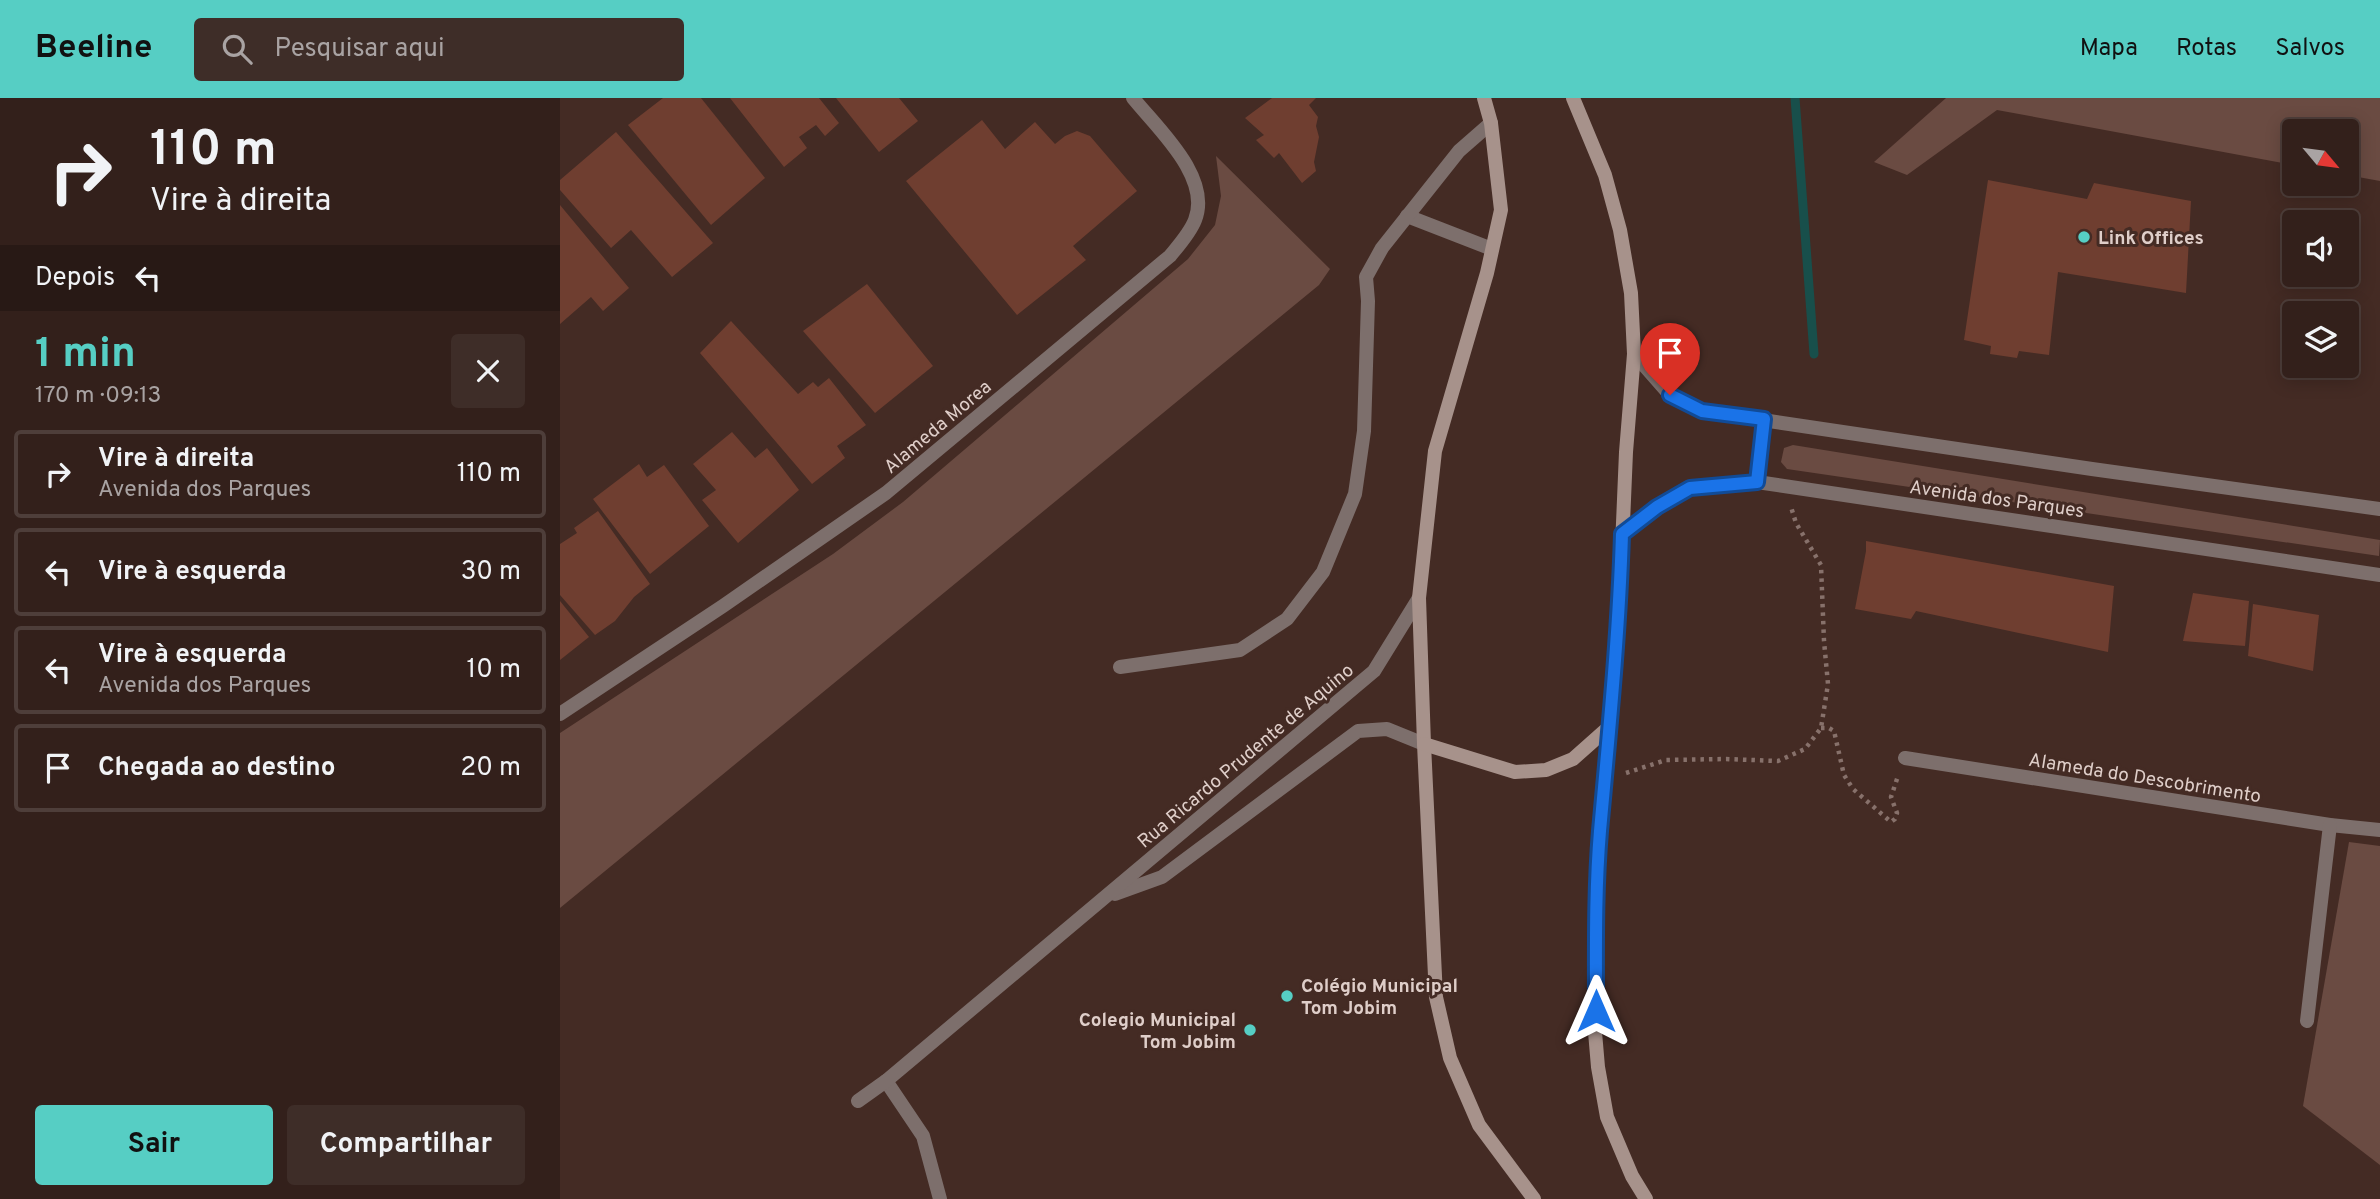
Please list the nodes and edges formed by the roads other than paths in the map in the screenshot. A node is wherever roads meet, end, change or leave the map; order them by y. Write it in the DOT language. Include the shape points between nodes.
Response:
graph roads {
  1 [pos="1133,98"];
  2 [pos="1484,98"];
  3 [pos="1573,98"];
  4 [pos="1491,123"];
  5 [pos="1407,216"];
  6 [pos="1492,249"];
  7 [pos="1634,354"];
  8 [pos="1764,419"];
  9 [pos="1757,482"];
  10 [pos="2380,509"];
  11 [pos="1622,534"];
  12 [pos="2380,575"];
  13 [pos="1419,598"];
  14 [pos="1120,667"];
  15 [pos="560,714"];
  16 [pos="1609,727"];
  17 [pos="1424,744"];
  18 [pos="1905,758"];
  19 [pos="2330,825"];
  20 [pos="2380,830"];
  21 [pos="1107,897"];
  22 [pos="2307,1021"];
  23 [pos="886,1081"];
  24 [pos="858,1101"];
  25 [pos="940,1199"];
  26 [pos="1534,1199"];
  27 [pos="1646,1199"];
  1 -- 15 [label="street, Alameda Morea" via="1187,163 1194,180 1196,219 1170,256 886,493"];
  2 -- 4 [label="main road"];
  3 -- 7 [label="main road" via="1605,175 1620,230 1631,293"];
  4 -- 5 [label="street" via="1459,151"];
  4 -- 6 [label="main road" via="1501,210"];
  5 -- 6 [label="street"];
  5 -- 14 [label="street" via="1366,277 1364,432 1355,494 1323,572 1287,619 1240,650"];
  6 -- 13 [label="main road" via="1435,451"];
  7 -- 8 [label="street" via="1670,395 1702,411"];
  7 -- 11 [label="main road"];
  8 -- 9 [label="street"];
  8 -- 10 [label="street"];
  9 -- 11 [label="street, Avenida dos Parques" via="1690,488"];
  9 -- 12 [label="street, Avenida dos Parques"];
  11 -- 16 [label="main road"];
  13 -- 17 [label="main road"];
  13 -- 21 [label="street, Rua Ricardo Prudente de Aquino" via="1374,671"];
  16 -- 17 [label="main road" via="1573,759 1546,770 1515,772"];
  16 -- 27 [label="main road" via="1595,936 1595,1032 1607,1117"];
  17 -- 21 [label="street, Rua Ricardo Prudente de Aquino" via="1387,729 1358,731 1161,877"];
  17 -- 26 [label="main road" via="1436,997 1450,1058 1479,1125"];
  18 -- 19 [label="street, Alameda do Descobrimento"];
  19 -- 20 [label="street, Alameda do Descobrimento"];
  19 -- 22 [label="street"];
  21 -- 23 [label="street, Rua Ricardo Prudente de Aquino"];
  23 -- 24 [label="street, Rua Ricardo Prudente de Aquino"];
  23 -- 25 [label="street" via="923,1136"];
}
